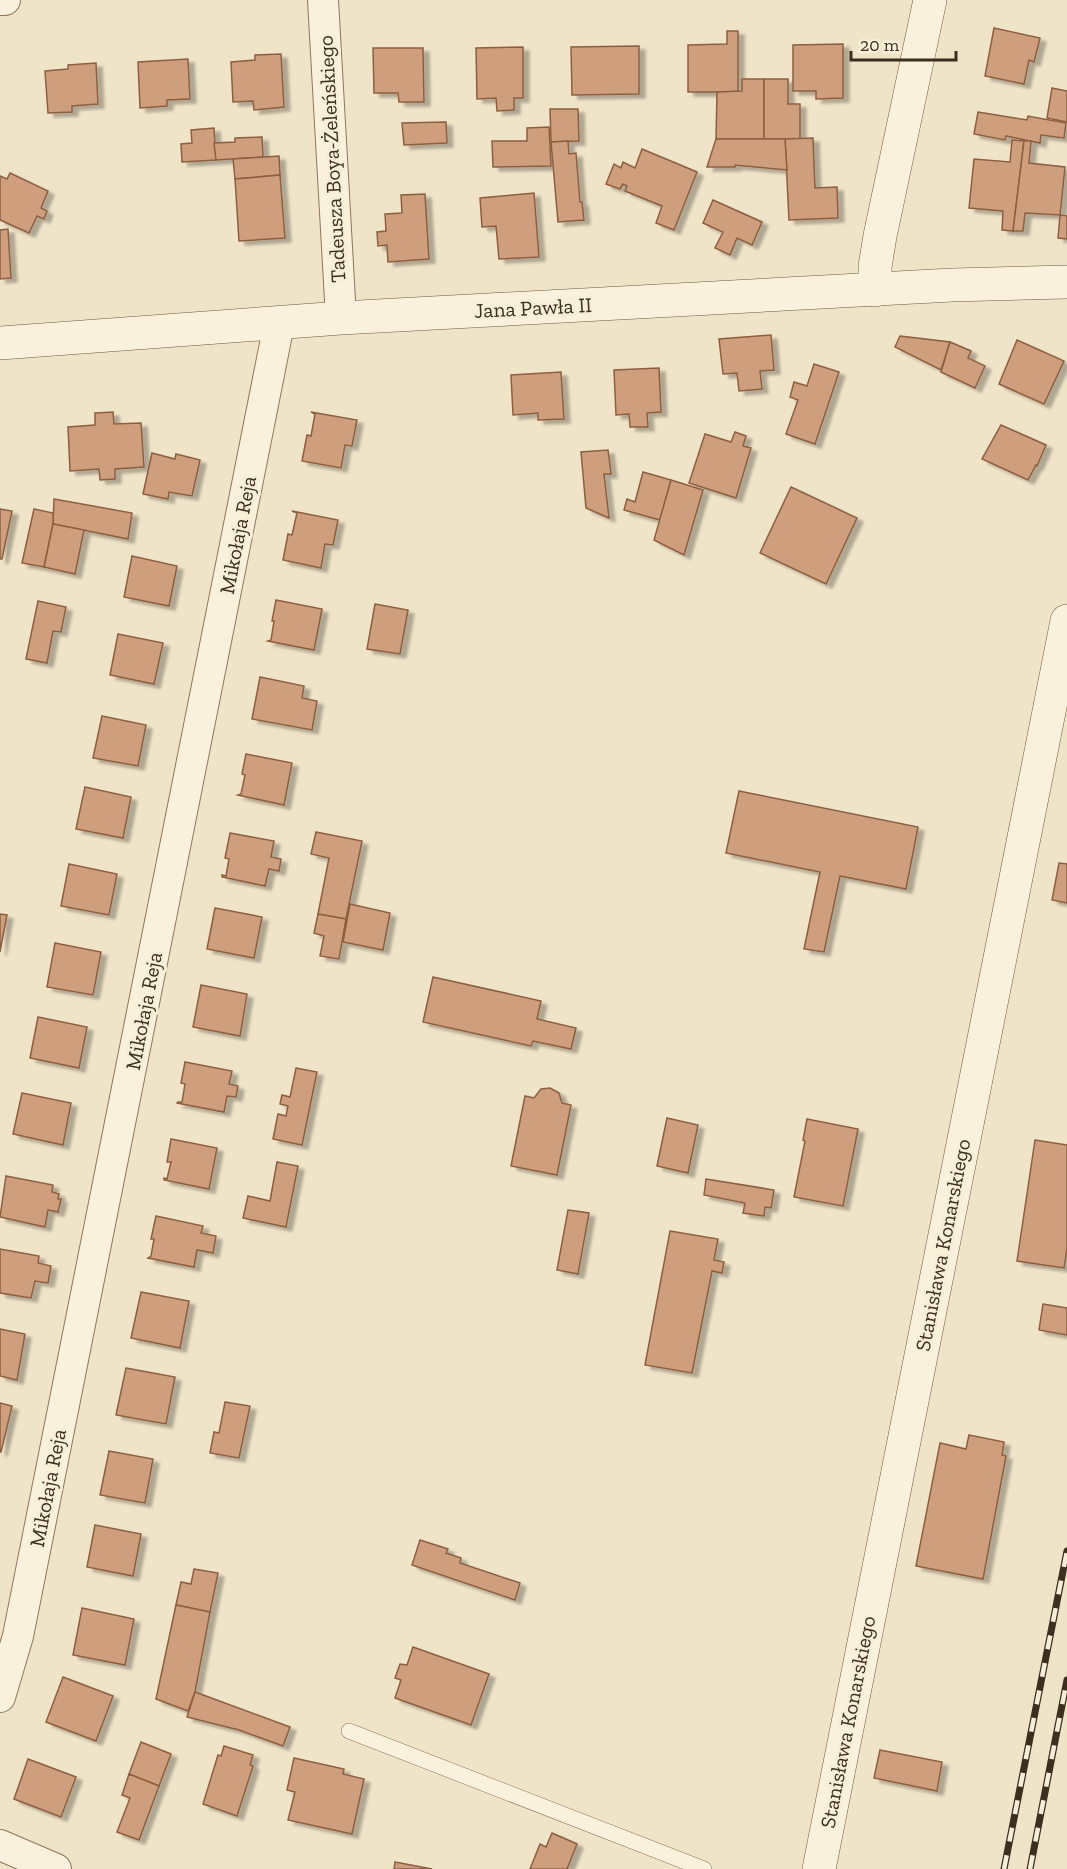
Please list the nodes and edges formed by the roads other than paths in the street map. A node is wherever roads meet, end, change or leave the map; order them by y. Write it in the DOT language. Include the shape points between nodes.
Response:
graph roads {
  1 [pos="0,0"];
  2 [pos="5,0"];
  3 [pos="324,0"];
  4 [pos="930,0"];
  5 [pos="1067,282"];
  6 [pos="875,290"];
  7 [pos="341,318"];
  8 [pos="279,324"];
  9 [pos="0,343"];
  10 [pos="1067,621"];
  11 [pos="0,1697"];
  12 [pos="349,1731"];
  13 [pos="0,1845"];
  14 [pos="57,1869"];
  15 [pos="704,1869"];
  16 [pos="819,1869"];
  1 -- 2 [label="street"];
  3 -- 7 [label="street, Tadeusza Boya-Żeleńskiego"];
  4 -- 6 [label="street" via="880,236"];
  5 -- 6 [label="street, Jana Pawła II"];
  6 -- 7 [label="street, Jana Pawła II"];
  7 -- 8 [label="street, Jana Pawła II"];
  8 -- 9 [label="street, Jana Pawła II"];
  8 -- 11 [label="street, Mikołaja Reja" via="18,1636"];
  10 -- 16 [label="street, Stanisława Konarskiego"];
  12 -- 15 [label="lane"];
  13 -- 14 [label="street"];
}
